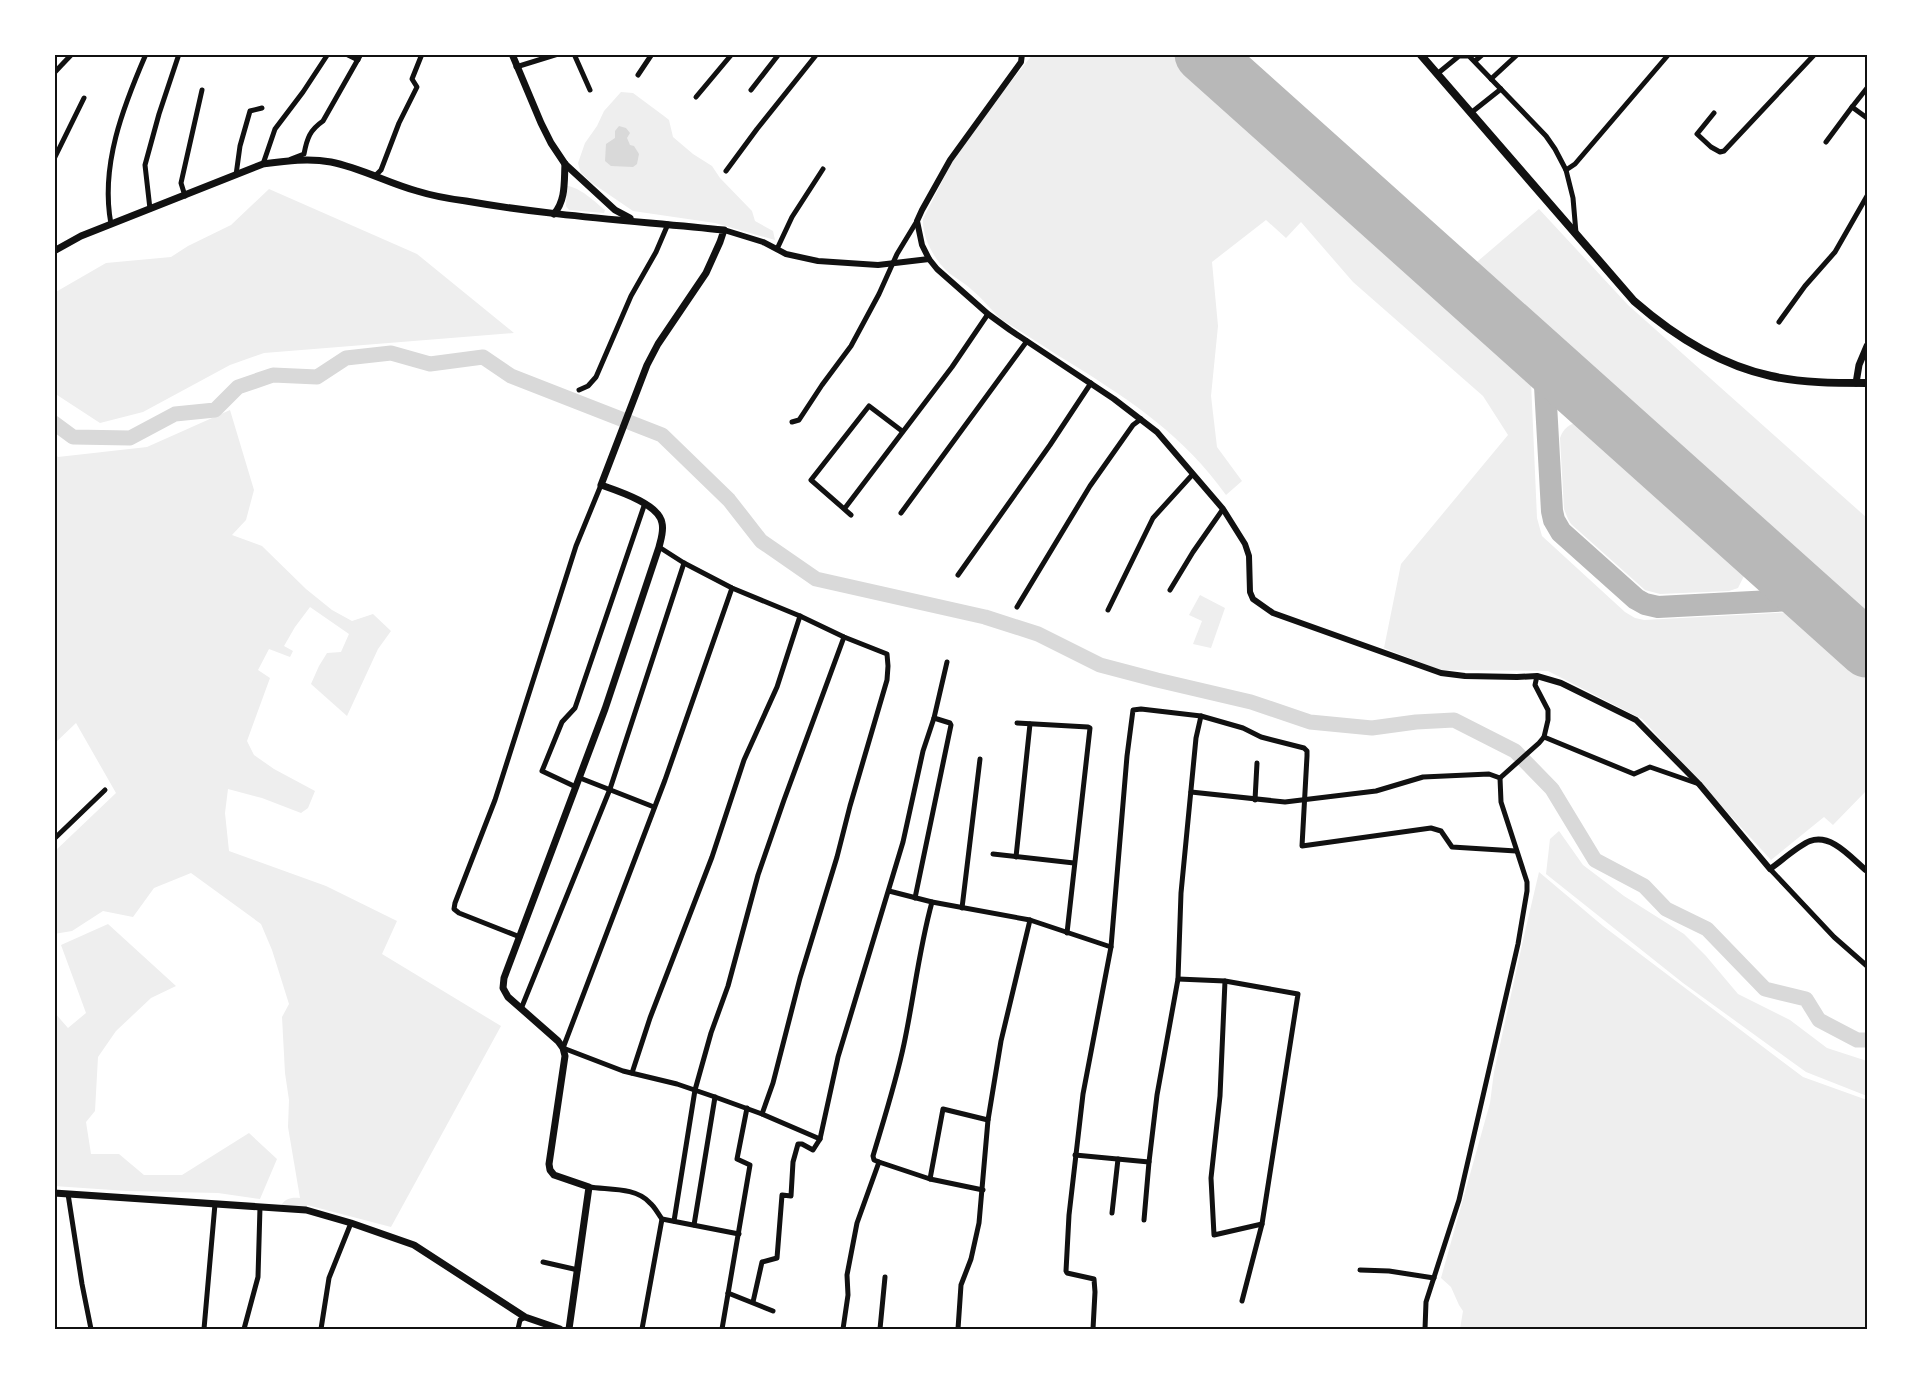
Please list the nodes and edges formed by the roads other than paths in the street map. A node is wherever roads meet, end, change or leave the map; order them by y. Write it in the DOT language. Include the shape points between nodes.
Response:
graph roads {
  1 [pos="72,54"];
  2 [pos="146,54"];
  3 [pos="179,54"];
  4 [pos="328,54"];
  5 [pos="346,54"];
  6 [pos="422,54"];
  7 [pos="512,54"];
  8 [pos="558,54"];
  9 [pos="574,54"];
  10 [pos="652,54"];
  11 [pos="732,54"];
  12 [pos="778,54"];
  13 [pos="817,54"];
  14 [pos="1022,54"];
  15 [pos="1420,54"];
  16 [pos="1483,54"];
  17 [pos="1518,54"];
  18 [pos="1669,54"];
  19 [pos="1815,54"];
  20 [pos="359,57"];
  21 [pos="1475,61"];
  22 [pos="516,67"];
  23 [pos="54,74"];
  24 [pos="1437,74"];
  25 [pos="638,75"];
  26 [pos="1491,79"];
  27 [pos="1867,88"];
  28 [pos="1501,89"];
  29 [pos="202,90"];
  30 [pos="590,90"];
  31 [pos="752,90"];
  32 [pos="696,97"];
  33 [pos="84,98"];
  34 [pos="1852,107"];
  35 [pos="261,108"];
  36 [pos="1472,112"];
  37 [pos="1714,113"];
  38 [pos="1867,118"];
  39 [pos="1826,142"];
  40 [pos="54,159"];
  41 [pos="289,160"];
  42 [pos="263,164"];
  43 [pos="565,164"];
  44 [pos="823,169"];
  45 [pos="1566,170"];
  46 [pos="726,171"];
  47 [pos="236,175"];
  48 [pos="376,175"];
  49 [pos="185,196"];
  50 [pos="1867,196"];
  51 [pos="150,209"];
  52 [pos="554,214"];
  53 [pos="634,220"];
  54 [pos="917,222"];
  55 [pos="111,224"];
  56 [pos="668,224"];
  57 [pos="724,230"];
  58 [pos="1576,234"];
  59 [pos="777,249"];
  60 [pos="54,251"];
  61 [pos="929,259"];
  62 [pos="891,265"];
  63 [pos="988,314"];
  64 [pos="1779,322"];
  65 [pos="1027,341"];
  66 [pos="1867,346"];
  67 [pos="1091,383"];
  68 [pos="1856,383"];
  69 [pos="1867,384"];
  70 [pos="579,390"];
  71 [pos="1141,419"];
  72 [pos="792,422"];
  73 [pos="902,431"];
  74 [pos="1193,474"];
  75 [pos="602,485"];
  76 [pos="645,503"];
  77 [pos="845,508"];
  78 [pos="1223,508"];
  79 [pos="901,513"];
  80 [pos="851,515"];
  81 [pos="659,547"];
  82 [pos="684,563"];
  83 [pos="958,575"];
  84 [pos="732,588"];
  85 [pos="1170,591"];
  86 [pos="1017,607"];
  87 [pos="1108,610"];
  88 [pos="800,616"];
  89 [pos="844,637"];
  90 [pos="947,662"];
  91 [pos="1537,676"];
  92 [pos="1201,716"];
  93 [pos="934,718"];
  94 [pos="1017,723"];
  95 [pos="1030,724"];
  96 [pos="1544,737"];
  97 [pos="980,759"];
  98 [pos="1257,763"];
  99 [pos="580,778"];
  100 [pos="1500,778"];
  101 [pos="1699,784"];
  102 [pos="576,787"];
  103 [pos="610,789"];
  104 [pos="105,790"];
  105 [pos="1191,792"];
  106 [pos="1255,800"];
  107 [pos="1303,800"];
  108 [pos="654,807"];
  109 [pos="54,839"];
  110 [pos="1516,851"];
  111 [pos="993,854"];
  112 [pos="1016,856"];
  113 [pos="1074,863"];
  114 [pos="1770,869"];
  115 [pos="1867,871"];
  116 [pos="889,891"];
  117 [pos="915,898"];
  118 [pos="932,902"];
  119 [pos="962,908"];
  120 [pos="1030,920"];
  121 [pos="1067,933"];
  122 [pos="520,937"];
  123 [pos="1111,946"];
  124 [pos="1867,966"];
  125 [pos="1178,979"];
  126 [pos="1225,981"];
  127 [pos="521,1009"];
  128 [pos="563,1048"];
  129 [pos="632,1073"];
  130 [pos="695,1090"];
  131 [pos="715,1097"];
  132 [pos="747,1108"];
  133 [pos="762,1114"];
  134 [pos="988,1120"];
  135 [pos="820,1139"];
  136 [pos="1075,1155"];
  137 [pos="1118,1159"];
  138 [pos="879,1162"];
  139 [pos="1149,1162"];
  140 [pos="930,1179"];
  141 [pos="589,1187"];
  142 [pos="983,1190"];
  143 [pos="54,1193"];
  144 [pos="68,1194"];
  145 [pos="215,1204"];
  146 [pos="260,1207"];
  147 [pos="1112,1213"];
  148 [pos="662,1219"];
  149 [pos="1144,1220"];
  150 [pos="674,1221"];
  151 [pos="351,1223"];
  152 [pos="1263,1224"];
  153 [pos="694,1225"];
  154 [pos="740,1234"];
  155 [pos="543,1262"];
  156 [pos="578,1270"];
  157 [pos="1360,1270"];
  158 [pos="885,1277"];
  159 [pos="1434,1278"];
  160 [pos="728,1293"];
  161 [pos="1242,1301"];
  162 [pos="753,1302"];
  163 [pos="773,1311"];
  164 [pos="525,1317"];
  165 [pos="91,1329"];
  166 [pos="204,1329"];
  167 [pos="244,1329"];
  168 [pos="321,1329"];
  169 [pos="518,1329"];
  170 [pos="560,1329"];
  171 [pos="569,1329"];
  172 [pos="642,1329"];
  173 [pos="722,1329"];
  174 [pos="843,1329"];
  175 [pos="880,1329"];
  176 [pos="958,1329"];
  177 [pos="1093,1329"];
  178 [pos="1425,1329"];
  1 -- 23 [label="street"];
  2 -- 55 [label="street" via="127,98 109,163"];
  3 -- 51 [label="street" via="145,165"];
  4 -- 42 [label="street" via="275,129"];
  5 -- 20 [label="street"];
  6 -- 48 [label="street" via="412,79 417,87"];
  7 -- 22 [label="main road"];
  8 -- 22 [label="street"];
  9 -- 30 [label="street"];
  10 -- 25 [label="street"];
  11 -- 32 [label="street"];
  12 -- 31 [label="street"];
  13 -- 46 [label="street"];
  14 -- 54 [label="street" via="1021,62 950,160"];
  15 -- 24 [label="highway"];
  16 -- 21 [label="street"];
  17 -- 26 [label="street"];
  18 -- 45 [label="street"];
  19 -- 37 [label="street" via="1720,152 1696,134"];
  20 -- 41 [label="street" via="323,121 307,139 304,154"];
  21 -- 24 [label="street" via="1460,56"];
  21 -- 26 [label="street"];
  22 -- 43 [label="main road" via="551,143"];
  24 -- 36 [label="highway"];
  26 -- 28 [label="street"];
  27 -- 34 [label="street"];
  28 -- 36 [label="street"];
  28 -- 45 [label="street" via="1546,136"];
  29 -- 49 [label="street" via="181,183"];
  33 -- 40 [label="street"];
  34 -- 38 [label="street"];
  34 -- 39 [label="street"];
  35 -- 47 [label="street" via="250,111"];
  36 -- 58 [label="highway"];
  41 -- 42 [label="main road"];
  41 -- 48 [label="main road" via="331,162"];
  42 -- 47 [label="main road"];
  43 -- 52 [label="main road" via="563,196"];
  43 -- 53 [label="main road" via="615,210"];
  44 -- 59 [label="street"];
  45 -- 58 [label="street"];
  47 -- 49 [label="main road"];
  48 -- 52 [label="main road" via="417,191"];
  49 -- 51 [label="main road"];
  50 -- 64 [label="street" via="1835,252"];
  51 -- 55 [label="main road"];
  52 -- 53 [label="main road"];
  53 -- 56 [label="main road"];
  54 -- 61 [label="street"];
  54 -- 62 [label="street"];
  55 -- 60 [label="main road"];
  56 -- 57 [label="main road"];
  56 -- 70 [label="street" via="596,377"];
  57 -- 59 [label="street"];
  57 -- 75 [label="main road" via="706,273 647,365"];
  58 -- 68 [label="highway" via="1634,301 1682,339 1728,362 1770,376"];
  59 -- 62 [label="street" via="818,261"];
  61 -- 62 [label="street"];
  61 -- 63 [label="street"];
  62 -- 72 [label="street" via="850,346 800,420"];
  63 -- 65 [label="street"];
  63 -- 73 [label="street"];
  65 -- 67 [label="street"];
  65 -- 79 [label="street"];
  66 -- 68 [label="main road"];
  67 -- 71 [label="street"];
  67 -- 83 [label="street"];
  68 -- 69 [label="highway"];
  71 -- 74 [label="street"];
  71 -- 86 [label="street" via="1090,486"];
  73 -- 77 [label="street"];
  73 -- 77 [label="street" via="869,406 812,480"];
  74 -- 78 [label="street"];
  74 -- 87 [label="street" via="1153,518"];
  75 -- 76 [label="main road"];
  75 -- 122 [label="street" via="576,546 495,800 455,903 454,909 459,913"];
  76 -- 81 [label="main road" via="662,520"];
  76 -- 102 [label="street" via="575,708 562,722 542,771"];
  77 -- 80 [label="street"];
  78 -- 85 [label="street"];
  78 -- 91 [label="street" via="1250,556 1253,599 1273,613 1441,673"];
  81 -- 82 [label="street"];
  81 -- 99 [label="main road"];
  82 -- 84 [label="street"];
  82 -- 103 [label="street"];
  84 -- 88 [label="street"];
  84 -- 108 [label="street"];
  88 -- 89 [label="street"];
  88 -- 129 [label="street"];
  89 -- 130 [label="street" via="758,875"];
  89 -- 133 [label="street" via="887,654 887,680"];
  90 -- 93 [label="street"];
  91 -- 96 [label="street" via="1535,685 1548,711"];
  91 -- 101 [label="street" via="1561,683 1636,720"];
  92 -- 105 [label="street"];
  92 -- 107 [label="street" via="1304,748 1307,756"];
  92 -- 123 [label="street" via="1133,710"];
  93 -- 116 [label="street"];
  93 -- 117 [label="street" via="951,725"];
  94 -- 95 [label="street"];
  95 -- 112 [label="street"];
  95 -- 113 [label="street" via="1090,728"];
  96 -- 100 [label="street"];
  96 -- 101 [label="street" via="1634,774 1650,767"];
  97 -- 119 [label="street"];
  98 -- 106 [label="street"];
  99 -- 102 [label="main road"];
  99 -- 103 [label="street"];
  100 -- 107 [label="street" via="1489,774 1423,777 1376,791"];
  100 -- 110 [label="street" via="1501,802"];
  101 -- 114 [label="street"];
  102 -- 122 [label="main road"];
  103 -- 108 [label="street"];
  103 -- 127 [label="street"];
  104 -- 109 [label="street"];
  105 -- 106 [label="street"];
  105 -- 125 [label="street"];
  106 -- 107 [label="street"];
  107 -- 110 [label="street" via="1302,846 1431,828 1441,831 1452,847"];
  108 -- 128 [label="street"];
  110 -- 159 [label="street" via="1527,882 1518,944 1459,1200"];
  111 -- 112 [label="street"];
  112 -- 113 [label="street"];
  113 -- 121 [label="street"];
  114 -- 115 [label="street" via="1810,841 1827,840"];
  114 -- 124 [label="street"];
  116 -- 117 [label="street"];
  116 -- 135 [label="street" via="838,1057"];
  117 -- 118 [label="street"];
  118 -- 119 [label="street"];
  118 -- 138 [label="street" via="902,1052 873,1156"];
  119 -- 120 [label="street"];
  120 -- 121 [label="street"];
  120 -- 134 [label="street" via="1001,1041"];
  121 -- 123 [label="street"];
  122 -- 127 [label="main road" via="503,988"];
  123 -- 136 [label="street"];
  125 -- 126 [label="street"];
  125 -- 139 [label="street"];
  126 -- 152 [label="street" via="1220,1096 1211,1178 1214,1235"];
  126 -- 152 [label="street" via="1298,994"];
  127 -- 128 [label="main road"];
  128 -- 129 [label="street"];
  128 -- 141 [label="main road" via="549,1167 554,1175"];
  129 -- 130 [label="street"];
  130 -- 131 [label="street"];
  130 -- 150 [label="street"];
  131 -- 132 [label="street"];
  131 -- 153 [label="street"];
  132 -- 133 [label="street"];
  132 -- 154 [label="street" via="736,1159 750,1165"];
  133 -- 135 [label="street"];
  134 -- 140 [label="street" via="943,1109"];
  134 -- 142 [label="street"];
  135 -- 162 [label="street" via="813,1150 798,1144 791,1196 782,1195 777,1258 762,1262"];
  136 -- 137 [label="street"];
  136 -- 177 [label="street" via="1066,1271 1094,1279"];
  137 -- 139 [label="street"];
  137 -- 147 [label="street"];
  138 -- 140 [label="street"];
  138 -- 174 [label="street" via="857,1223 847,1275"];
  139 -- 149 [label="street"];
  140 -- 142 [label="street"];
  141 -- 148 [label="street" via="635,1194 649,1201"];
  141 -- 156 [label="main road"];
  142 -- 176 [label="street" via="977,1232 962,1285"];
  143 -- 144 [label="main road"];
  144 -- 145 [label="main road"];
  144 -- 165 [label="street"];
  145 -- 146 [label="main road"];
  145 -- 166 [label="street"];
  146 -- 151 [label="main road" via="306,1210"];
  146 -- 167 [label="street" via="258,1278"];
  148 -- 150 [label="street"];
  148 -- 172 [label="street"];
  150 -- 153 [label="street"];
  151 -- 164 [label="main road" via="414,1245"];
  151 -- 168 [label="street" via="329,1278"];
  152 -- 161 [label="street"];
  153 -- 154 [label="street"];
  154 -- 160 [label="street"];
  155 -- 156 [label="street"];
  156 -- 171 [label="main road"];
  157 -- 159 [label="street"];
  158 -- 175 [label="street"];
  159 -- 178 [label="street" via="1426,1302"];
  160 -- 162 [label="street"];
  160 -- 173 [label="street"];
  162 -- 163 [label="street"];
  164 -- 169 [label="street"];
  164 -- 170 [label="main road"];
}
